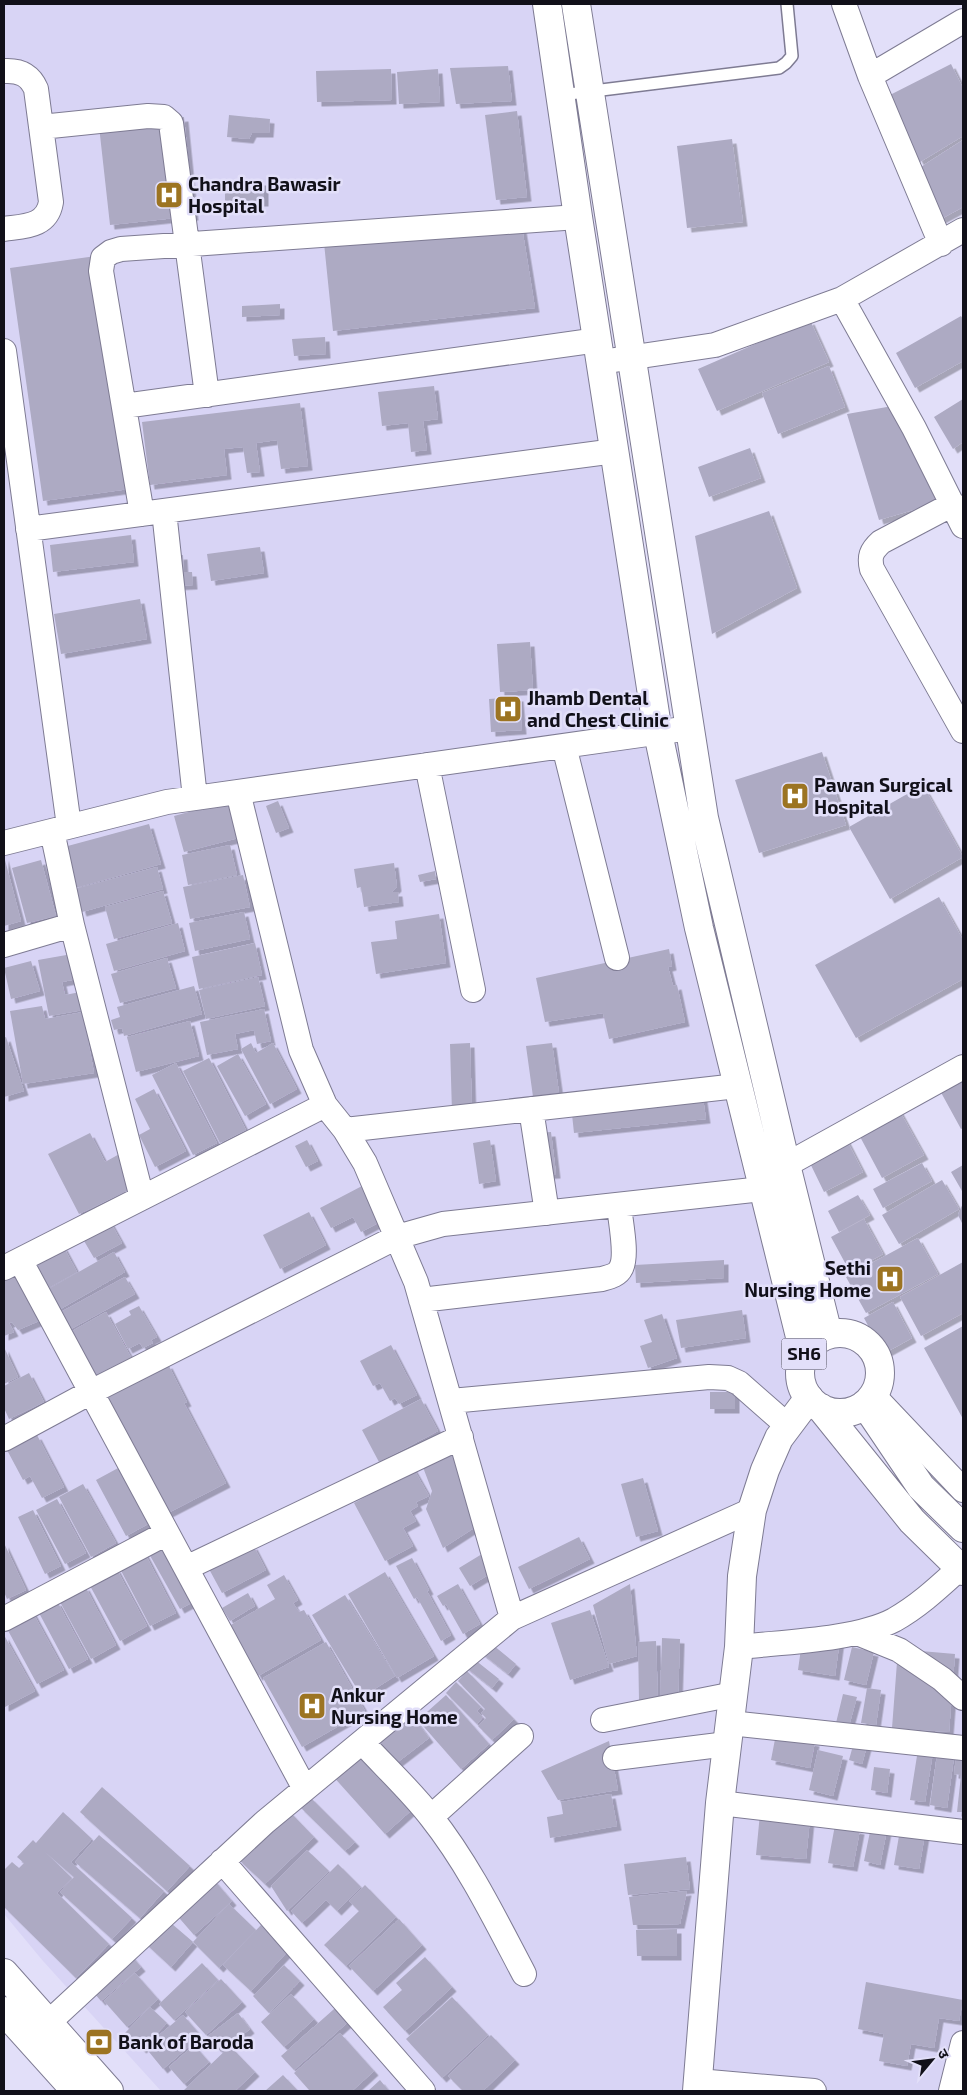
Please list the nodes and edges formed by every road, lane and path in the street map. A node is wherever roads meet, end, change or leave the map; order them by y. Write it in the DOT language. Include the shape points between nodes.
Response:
graph roads {
  1 [pos="548,4"];
  2 [pos="576,4"];
  3 [pos="787,4"];
  4 [pos="844,4"];
  5 [pos="963,20"];
  6 [pos="4,71"];
  7 [pos="870,76"];
  8 [pos="590,91"];
  9 [pos="561,95"];
  10 [pos="41,127"];
  11 [pos="578,217"];
  12 [pos="4,229"];
  13 [pos="963,230"];
  14 [pos="942,244"];
  15 [pos="186,245"];
  16 [pos="842,299"];
  17 [pos="4,351"];
  18 [pos="600,351"];
  19 [pos="632,358"];
  20 [pos="207,395"];
  21 [pos="124,406"];
  22 [pos="615,451"];
  23 [pos="953,504"];
  24 [pos="153,512"];
  25 [pos="963,526"];
  26 [pos="28,529"];
  27 [pos="690,728"];
  28 [pos="963,731"];
  29 [pos="658,733"];
  30 [pos="564,746"];
  31 [pos="427,765"];
  32 [pos="238,792"];
  33 [pos="195,798"];
  34 [pos="61,829"];
  35 [pos="4,843"];
  36 [pos="72,925"];
  37 [pos="4,945"];
  38 [pos="617,958"];
  39 [pos="473,990"];
  40 [pos="963,1067"];
  41 [pos="738,1086"];
  42 [pos="325,1105"];
  43 [pos="531,1109"];
  44 [pos="345,1130"];
  45 [pos="786,1165"];
  46 [pos="762,1189"];
  47 [pos="142,1198"];
  48 [pos="619,1205"];
  49 [pos="547,1213"];
  50 [pos="397,1237"];
  51 [pos="12,1264"];
  52 [pos="422,1300"];
  53 [pos="828,1334"];
  54 [pos="804,1353"];
  55 [pos="91,1392"];
  56 [pos="869,1400"];
  57 [pos="451,1401"];
  58 [pos="815,1403"];
  59 [pos="788,1426"];
  60 [pos="461,1437"];
  61 [pos="4,1439"];
  62 [pos="963,1490"];
  63 [pos="752,1510"];
  64 [pos="963,1528"];
  65 [pos="167,1533"];
  66 [pos="186,1568"];
  67 [pos="962,1569"];
  68 [pos="512,1618"];
  69 [pos="4,1619"];
  70 [pos="857,1633"];
  71 [pos="739,1647"];
  72 [pos="734,1694"];
  73 [pos="963,1698"];
  74 [pos="603,1720"];
  75 [pos="729,1734"];
  76 [pos="521,1736"];
  77 [pos="362,1742"];
  78 [pos="963,1748"];
  79 [pos="615,1758"];
  80 [pos="305,1789"];
  81 [pos="720,1803"];
  82 [pos="431,1817"];
  83 [pos="963,1832"];
  84 [pos="222,1861"];
  85 [pos="4,1973"];
  86 [pos="524,1974"];
  87 [pos="4,2011"];
  88 [pos="39,2031"];
  89 [pos="963,2043"];
  90 [pos="697,2086"];
  91 [pos="963,2086"];
  92 [pos="76,2091"];
  93 [pos="109,2091"];
  94 [pos="423,2091"];
  95 [pos="814,2091"];
  96 [pos="950,2091"];
  1 -- 9 [label="main road, SH6"];
  2 -- 8 [label="main road, SH6"];
  3 -- 8 [label="lane" via="792,56 779,68"];
  4 -- 7 [label="street"];
  5 -- 7 [label="street"];
  6 -- 10 [label="street" via="20,72 31,78 36,89"];
  7 -- 14 [label="street"];
  8 -- 9 [label="lane"];
  8 -- 19 [label="main road, SH6"];
  9 -- 11 [label="main road, SH6"];
  10 -- 12 [label="street" via="51,202 49,212 31,225"];
  10 -- 15 [label="street" via="164,117 171,123"];
  11 -- 15 [label="street"];
  11 -- 18 [label="main road, SH6"];
  13 -- 14 [label="street"];
  14 -- 16 [label="street"];
  15 -- 20 [label="street"];
  15 -- 21 [label="street" via="121,249 103,258 101,270"];
  16 -- 19 [label="street" via="715,345"];
  16 -- 23 [label="street"];
  17 -- 26 [label="street"];
  18 -- 19 [label="street"];
  18 -- 20 [label="street"];
  18 -- 22 [label="main road, SH6"];
  19 -- 27 [label="main road, SH6"];
  20 -- 21 [label="street"];
  21 -- 24 [label="street"];
  22 -- 24 [label="street"];
  22 -- 29 [label="main road, SH6"];
  23 -- 25 [label="street"];
  23 -- 28 [label="street" via="881,542 873,548 870,558 872,570"];
  24 -- 26 [label="street"];
  24 -- 33 [label="street"];
  26 -- 34 [label="street"];
  27 -- 29 [label="street"];
  27 -- 45 [label="main road, SH6" via="704,818"];
  29 -- 30 [label="street"];
  29 -- 41 [label="main road, SH6" via="699,928"];
  30 -- 31 [label="street"];
  30 -- 38 [label="street"];
  31 -- 32 [label="street"];
  31 -- 39 [label="street"];
  32 -- 33 [label="street"];
  32 -- 42 [label="street" via="301,1050"];
  33 -- 34 [label="street"];
  34 -- 35 [label="street"];
  34 -- 36 [label="street"];
  36 -- 37 [label="street"];
  36 -- 47 [label="street"];
  40 -- 45 [label="street"];
  41 -- 43 [label="street"];
  41 -- 46 [label="main road, SH6"];
  42 -- 44 [label="street"];
  42 -- 47 [label="street"];
  43 -- 44 [label="street"];
  43 -- 49 [label="street"];
  44 -- 50 [label="street" via="365,1163"];
  45 -- 53 [label="main road, SH6"];
  46 -- 48 [label="street"];
  46 -- 54 [label="main road, SH6"];
  47 -- 51 [label="street"];
  48 -- 49 [label="street"];
  48 -- 52 [label="street" via="624,1260 621,1269 613,1276"];
  49 -- 50 [label="street" via="443,1224"];
  50 -- 52 [label="street"];
  50 -- 55 [label="street"];
  51 -- 55 [label="street"];
  52 -- 57 [label="street"];
  53 -- 54 [label="main road, SH6"];
  53 -- 56 [label="main road, SH6" via="842,1332 859,1337 870,1346 878,1361 880,1376"];
  54 -- 58 [label="main road, SH6" via="800,1364 801,1384"];
  55 -- 61 [label="street"];
  55 -- 65 [label="street"];
  56 -- 58 [label="main road" via="851,1411 836,1413"];
  56 -- 62 [label="street"];
  56 -- 64 [label="main road" via="921,1487"];
  57 -- 59 [label="street" via="709,1377 728,1378 740,1383"];
  57 -- 60 [label="street"];
  58 -- 59 [label="main road"];
  58 -- 67 [label="main road, SH6" via="912,1521"];
  59 -- 63 [label="main road" via="765,1470"];
  60 -- 66 [label="street"];
  60 -- 68 [label="street"];
  63 -- 68 [label="street"];
  63 -- 71 [label="main road" via="742,1576"];
  65 -- 66 [label="street"];
  65 -- 69 [label="street"];
  66 -- 80 [label="street"];
  67 -- 70 [label="street" via="923,1601 892,1620"];
  68 -- 77 [label="street"];
  70 -- 71 [label="street"];
  70 -- 73 [label="street" via="899,1650 942,1679"];
  71 -- 72 [label="main road"];
  72 -- 74 [label="street"];
  72 -- 75 [label="main road"];
  75 -- 78 [label="street"];
  75 -- 79 [label="street"];
  75 -- 81 [label="main road"];
  76 -- 82 [label="street"];
  77 -- 80 [label="street"];
  77 -- 82 [label="street"];
  80 -- 84 [label="street"];
  81 -- 83 [label="street"];
  81 -- 90 [label="main road"];
  82 -- 86 [label="street" via="491,1911"];
  84 -- 88 [label="street"];
  84 -- 94 [label="street"];
  85 -- 88 [label="main road"];
  87 -- 88 [label="main road"];
  88 -- 92 [label="main road"];
  88 -- 93 [label="main road"];
  89 -- 96 [label="street"];
  90 -- 95 [label="street"];
  91 -- 96 [label="street"];
}
